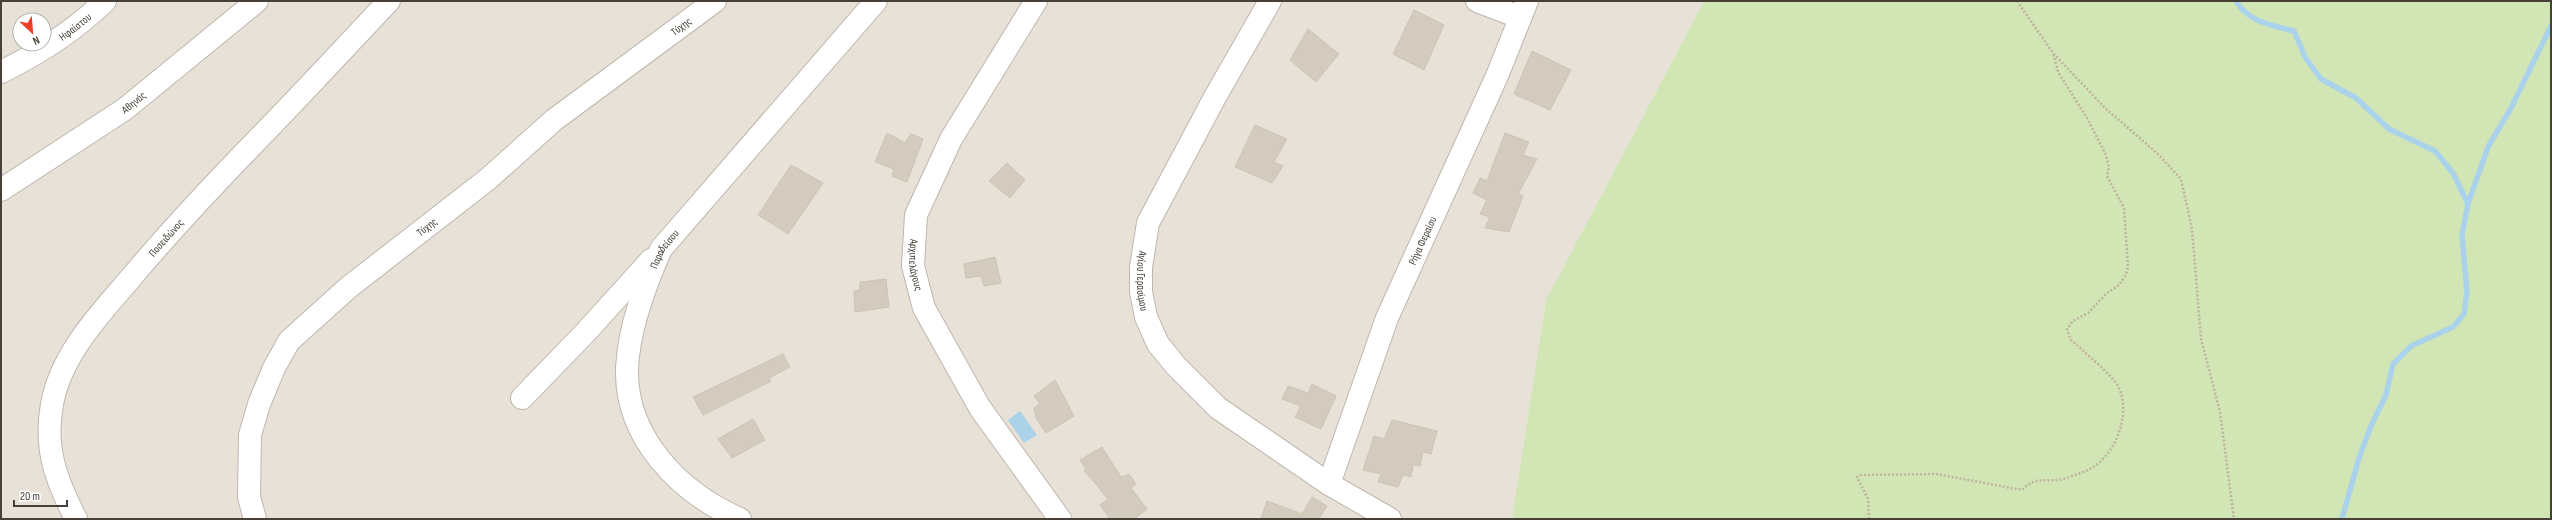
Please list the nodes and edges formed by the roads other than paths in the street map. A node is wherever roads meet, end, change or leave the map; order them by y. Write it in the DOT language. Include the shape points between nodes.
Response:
graph roads {
  1 [pos="105,1"];
  2 [pos="257,1"];
  3 [pos="389,1"];
  4 [pos="715,1"];
  5 [pos="876,1"];
  6 [pos="1036,1"];
  7 [pos="1270,1"];
  8 [pos="1477,1"];
  9 [pos="1523,9"];
  10 [pos="1,72"];
  11 [pos="1,190"];
  12 [pos="661,249"];
  13 [pos="522,398"];
  14 [pos="1329,484"];
  15 [pos="1386,518"];
  16 [pos="76,519"];
  17 [pos="255,519"];
  18 [pos="740,519"];
  19 [pos="1060,519"];
  1 -- 10 [label="street, Ηφαίστου" via="84,22 38,53"];
  2 -- 11 [label="street, Αθηνάς" via="125,109"];
  3 -- 16 [label="street, Ποσειδώνος" via="210,189 86,330 63,371 52,403 52,462 61,489"];
  4 -- 17 [label="street, Τύχης" via="554,120 488,179 349,287 289,342 271,375 250,435 249,491"];
  5 -- 12 [label="street, Παραδείσου"];
  6 -- 19 [label="street, Αρχιπελάγους" via="951,139 916,215 913,266 924,308 980,408"];
  7 -- 14 [label="street, Αγίου Γερασίμου" via="1148,223 1141,267 1141,292 1146,317 1158,344 1176,366 1218,408"];
  8 -- 9 [label="street"];
  9 -- 14 [label="street, Ρήγα Φεραίου" via="1497,76 1387,318"];
  12 -- 13 [label="street" via="586,333"];
  12 -- 18 [label="street, Παραδείσου" via="648,279 634,329 627,368 629,392 636,418 664,466 690,491 720,511"];
  14 -- 15 [label="street, Αγίου Γερασίμου"];
}
